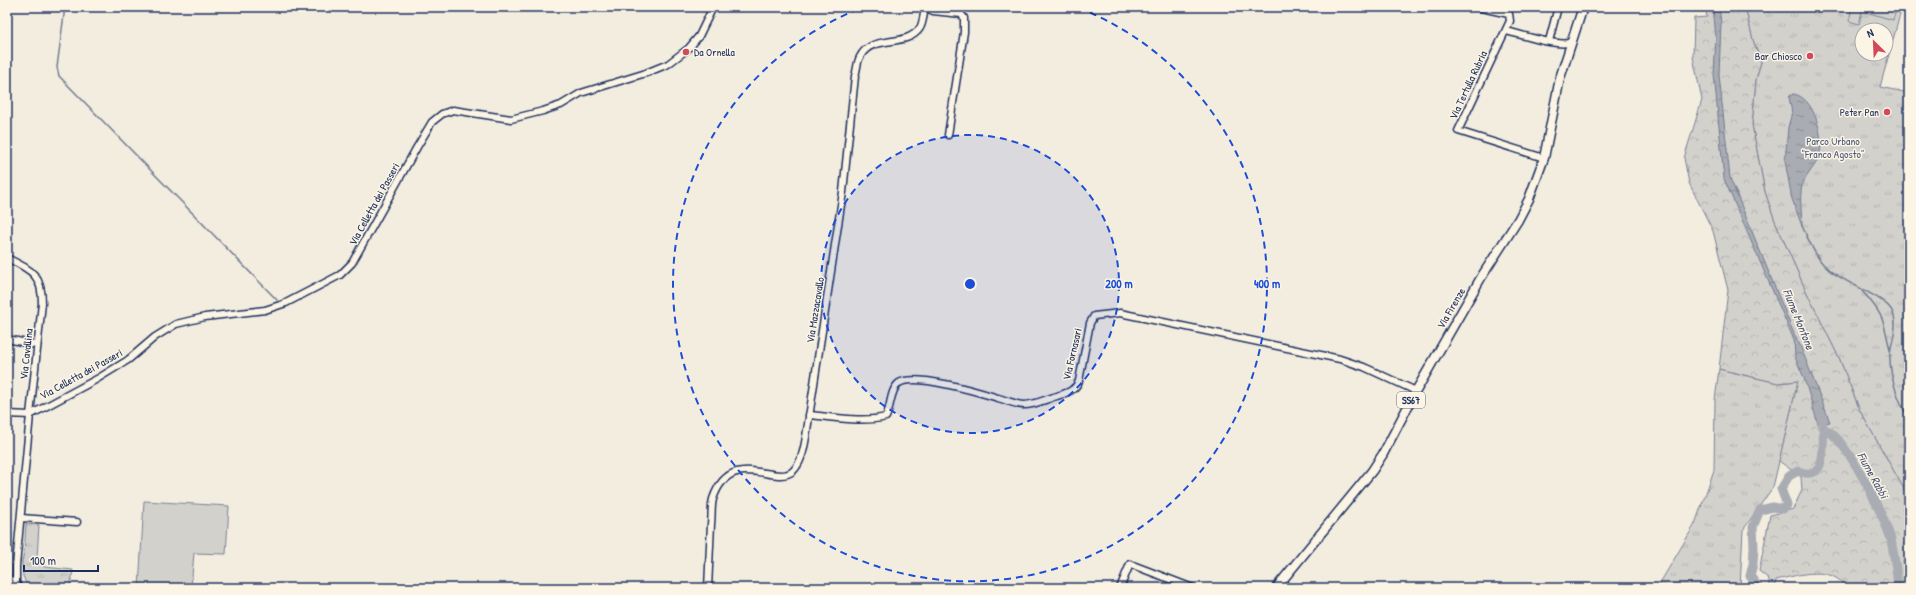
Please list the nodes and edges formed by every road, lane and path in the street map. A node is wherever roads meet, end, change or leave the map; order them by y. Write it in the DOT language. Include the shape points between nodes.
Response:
graph roads {
  1 [pos="713,7"];
  2 [pos="925,7"];
  3 [pos="1558,7"];
  4 [pos="1583,7"];
  5 [pos="1481,8"];
  6 [pos="1506,31"];
  7 [pos="1549,41"];
  8 [pos="1572,42"];
  9 [pos="1558,43"];
  10 [pos="1568,54"];
  11 [pos="948,135"];
  12 [pos="1544,158"];
  13 [pos="7,258"];
  14 [pos="7,339"];
  15 [pos="37,345"];
  16 [pos="1416,391"];
  17 [pos="7,414"];
  18 [pos="30,415"];
  19 [pos="809,415"];
  20 [pos="22,518"];
  21 [pos="77,522"];
  22 [pos="16,566"];
  23 [pos="7,579"];
  24 [pos="18,586"];
  25 [pos="708,588"];
  26 [pos="1120,588"];
  27 [pos="1193,588"];
  28 [pos="1276,588"];
  1 -- 18 [label="street, Via Celletta dei Passeri" via="699,36 689,48 668,64 646,73 582,93 543,111 511,119 453,110 442,114 432,122 352,263 340,275 286,303 265,310 205,317 176,324 116,368"];
  2 -- 11 [label="street" via="961,14 964,18"];
  2 -- 19 [label="street, Via Mazzacavallo" via="920,28 908,38 876,43 868,47 860,57 855,76 843,192"];
  3 -- 7 [label="street"];
  4 -- 8 [label="main road, Via Firenze"];
  5 -- 6 [label="street, Via Tertulla Rubria" via="1509,14 1510,21"];
  6 -- 7 [label="street"];
  6 -- 12 [label="street, Via Tertulla Rubria" via="1458,130"];
  7 -- 9 [label="street"];
  8 -- 9 [label="street"];
  8 -- 10 [label="main road, Via Firenze"];
  9 -- 10 [label="street"];
  10 -- 12 [label="main road, Via Firenze" via="1560,78"];
  12 -- 16 [label="main road, Via Firenze / SS67" via="1529,199 1518,220 1482,276"];
  13 -- 15 [label="street, Via Cavallina" via="30,270 38,278 42,289"];
  14 -- 15 [label="street"];
  15 -- 18 [label="street, Via Cavallina"];
  16 -- 19 [label="street, Via Fornasari" via="1340,359 1120,313 1107,313 1094,316 1090,323 1079,381 1076,387 1062,394 1023,405 918,379 895,387 886,417 856,419"];
  16 -- 28 [label="main road, Via Firenze / SS67" via="1372,471"];
  17 -- 18 [label="street"];
  18 -- 20 [label="street, Via Cavallina"];
  19 -- 25 [label="street, Via Mazzacavallo" via="801,458 793,471 783,475 749,470 734,472 721,483 712,500"];
  20 -- 21 [label="street"];
  20 -- 22 [label="street, Via Cavallina"];
  22 -- 23 [label="street, Via Cavallina"];
  22 -- 24 [label="street, Via Cavallina"];
  23 -- 24 [label="street"];
  26 -- 27 [label="street" via="1130,564"];
}
